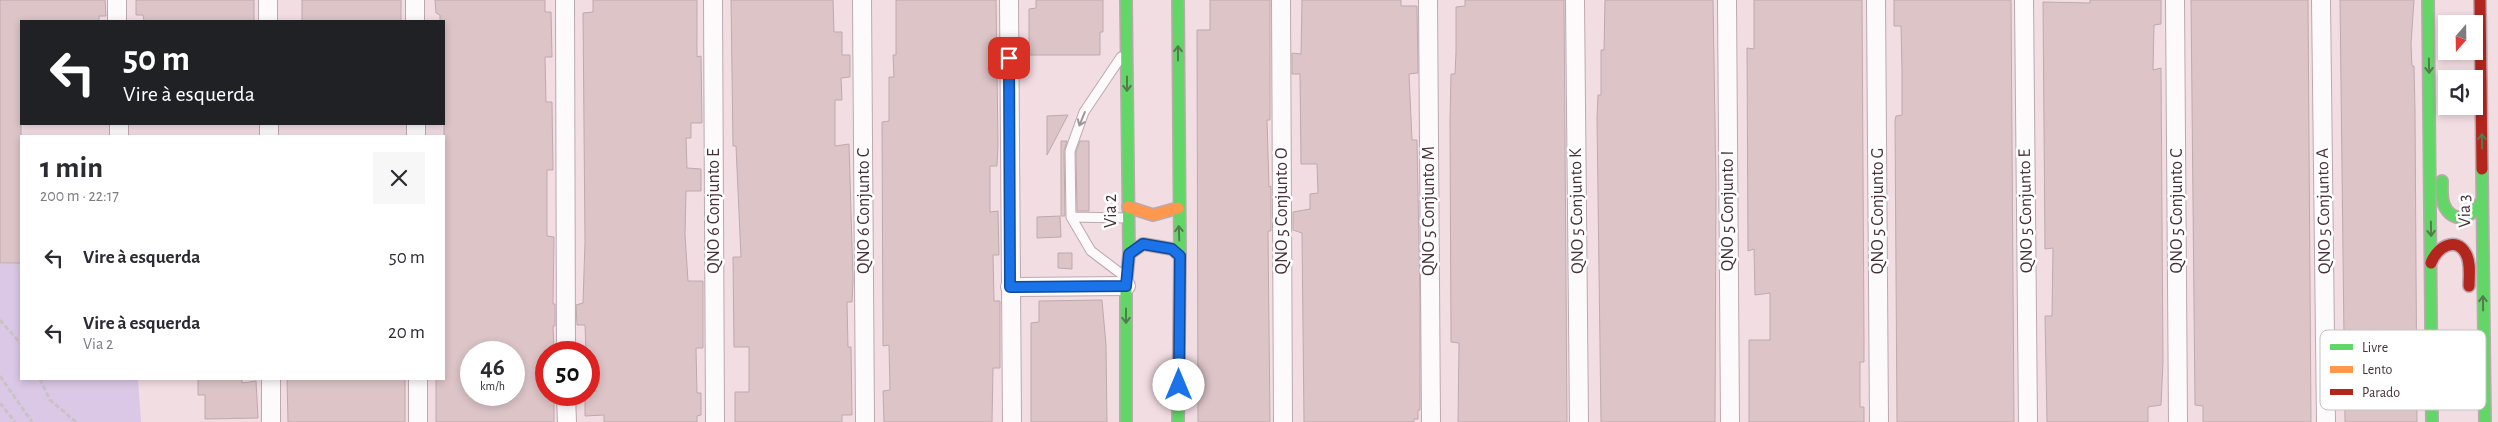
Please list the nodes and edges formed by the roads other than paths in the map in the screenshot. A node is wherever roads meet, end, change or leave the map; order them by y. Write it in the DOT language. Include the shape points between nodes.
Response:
graph roads {
  1 [pos="117,0"];
  2 [pos="268,0"];
  3 [pos="415,0"];
  4 [pos="564,0"];
  5 [pos="713,0"];
  6 [pos="862,0"];
  7 [pos="1009,0"];
  8 [pos="1126,0"];
  9 [pos="1178,0"];
  10 [pos="1281,0"];
  11 [pos="1428,0"];
  12 [pos="1575,0"];
  13 [pos="1727,0"];
  14 [pos="1876,0"];
  15 [pos="2024,0"];
  16 [pos="2175,0"];
  17 [pos="2321,0"];
  18 [pos="2429,0"];
  19 [pos="2480,0"];
  20 [pos="117,20"];
  21 [pos="268,20"];
  22 [pos="415,20"];
  23 [pos="1127,49"];
  24 [pos="2440,63"];
  25 [pos="2442,168"];
  26 [pos="2482,200"];
  27 [pos="1178,208"];
  28 [pos="1128,212"];
  29 [pos="1071,217"];
  30 [pos="1129,254"];
  31 [pos="1180,256"];
  32 [pos="2431,263"];
  33 [pos="1126,282"];
  34 [pos="1010,287"];
  35 [pos="2469,302"];
  36 [pos="2325,330"];
  37 [pos="2431,330"];
  38 [pos="2484,330"];
  39 [pos="566,341"];
  40 [pos="271,380"];
  41 [pos="418,380"];
  42 [pos="566,406"];
  43 [pos="271,422"];
  44 [pos="418,422"];
  45 [pos="566,422"];
  46 [pos="715,422"];
  47 [pos="865,422"];
  48 [pos="1012,422"];
  49 [pos="1126,422"];
  50 [pos="1178,422"];
  51 [pos="1283,422"];
  52 [pos="1431,422"];
  53 [pos="1579,422"];
  54 [pos="1730,422"];
  55 [pos="1880,422"];
  56 [pos="2028,422"];
  57 [pos="2178,422"];
  1 -- 20 [label="street"];
  2 -- 21 [label="street"];
  3 -- 22 [label="street"];
  4 -- 39 [label="street"];
  5 -- 46 [label="street, QNO 6 Conjunto E"];
  6 -- 47 [label="street, QNO 6 Conjunto C"];
  7 -- 34 [label="street"];
  8 -- 23 [label="main road, Via 2"];
  27 -- 9 [label="main road, one-way"];
  10 -- 51 [label="street, QNO 5 Conjunto O"];
  11 -- 52 [label="street, QNO 5 Conjunto M"];
  12 -- 53 [label="street, QNO 5 Conjunto K"];
  13 -- 54 [label="street, QNO 5 Conjunto I"];
  14 -- 55 [label="street, QNO 5 Conjunto G"];
  15 -- 56 [label="street, QNO 5 Conjunto E"];
  16 -- 57 [label="street, QNO 5 Conjunto C"];
  17 -- 36 [label="street, QNO 5 Conjunto A"];
  18 -- 24 [label="main road"];
  18 -- 32 [label="main road, Via 3, one-way"];
  26 -- 19 [label="main road, Via 3, one-way"];
  23 -- 28 [label="main road, Via 2, one-way"];
  23 -- 29 [label="lane, one-way" via="1084,112 1070,151"];
  25 -- 26 [label="main road" via="2442,202 2449,212 2459,218 2472,215"];
  38 -- 26 [label="main road, Via 3, one-way"];
  27 -- 28 [label="main road" via="1155,216"];
  31 -- 27 [label="main road, one-way"];
  28 -- 29 [label="lane"];
  28 -- 30 [label="main road, Via 2"];
  29 -- 33 [label="lane" via="1092,250"];
  30 -- 31 [label="main road" via="1143,244 1172,249"];
  30 -- 33 [label="main road, Via 2"];
  31 -- 50 [label="main road"];
  32 -- 35 [label="main road" via="2435,252 2444,245 2462,248 2468,258"];
  32 -- 37 [label="main road, Via 3"];
  33 -- 34 [label="street"];
  33 -- 49 [label="main road, Via 2, one-way"];
  34 -- 48 [label="street"];
  40 -- 43 [label="street"];
  41 -- 44 [label="street"];
  42 -- 45 [label="street"];
}
